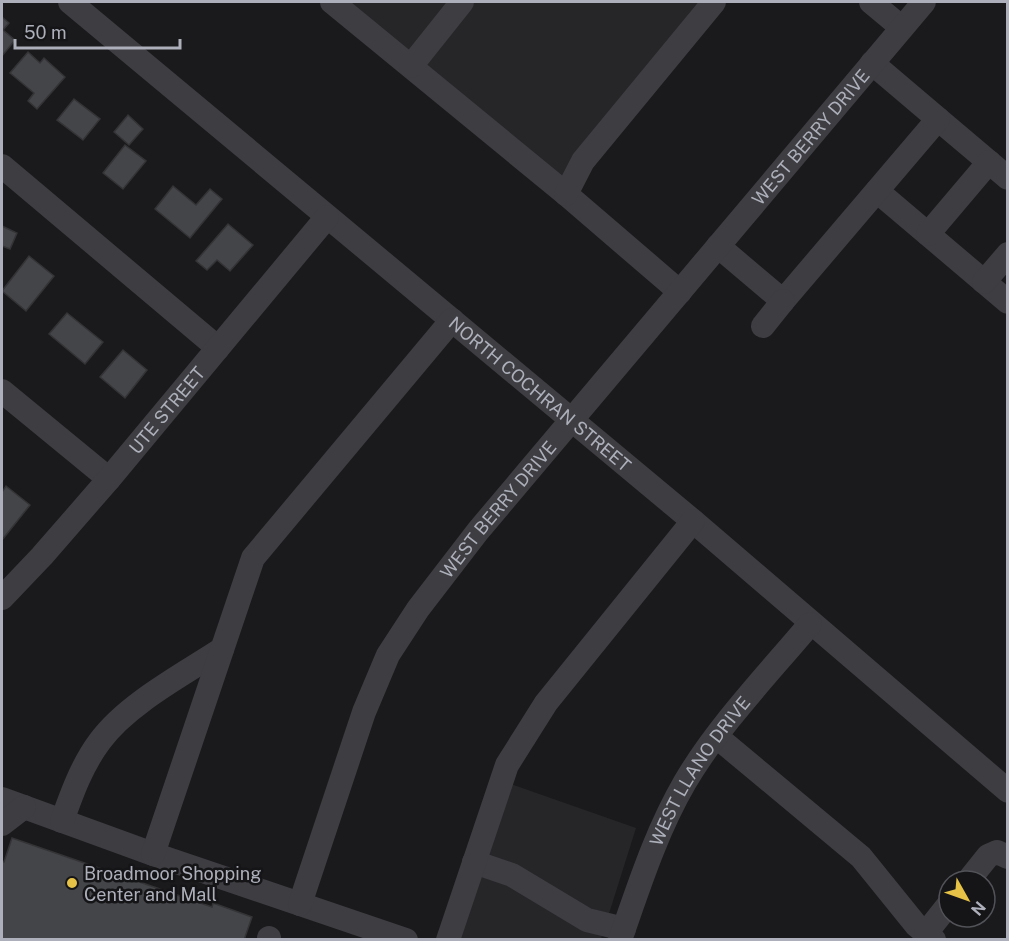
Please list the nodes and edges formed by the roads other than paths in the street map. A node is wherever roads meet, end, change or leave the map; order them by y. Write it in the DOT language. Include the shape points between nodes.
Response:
graph roads {
  1 [pos="70,2"];
  2 [pos="332,2"];
  3 [pos="462,2"];
  4 [pos="714,2"];
  5 [pos="871,2"];
  6 [pos="924,2"];
  7 [pos="901,27"];
  8 [pos="872,63"];
  9 [pos="411,66"];
  10 [pos="938,119"];
  11 [pos="989,162"];
  12 [pos="2,166"];
  13 [pos="1008,178"];
  14 [pos="877,191"];
  15 [pos="566,194"];
  16 [pos="327,217"];
  17 [pos="928,234"];
  18 [pos="718,246"];
  19 [pos="1008,254"];
  20 [pos="984,282"];
  21 [pos="680,292"];
  22 [pos="783,301"];
  23 [pos="1008,302"];
  24 [pos="452,320"];
  25 [pos="763,326"];
  26 [pos="218,348"];
  27 [pos="2,391"];
  28 [pos="573,421"];
  29 [pos="108,479"];
  30 [pos="693,521"];
  31 [pos="2,598"];
  32 [pos="810,624"];
  33 [pos="222,649"];
  34 [pos="717,737"];
  35 [pos="1008,791"];
  36 [pos="2,799"];
  37 [pos="24,807"];
  38 [pos="62,820"];
  39 [pos="2,824"];
  40 [pos="153,854"];
  41 [pos="1008,857"];
  42 [pos="474,862"];
  43 [pos="978,869"];
  44 [pos="300,904"];
  45 [pos="622,934"];
  46 [pos="930,936"];
  47 [pos="406,939"];
  48 [pos="448,939"];
  1 -- 16 [label="street, NORTH COCHRAN STREET"];
  2 -- 9 [label="street"];
  3 -- 9 [label="street"];
  4 -- 15 [label="street" via="583,160"];
  5 -- 7 [label="street"];
  6 -- 7 [label="street, WEST BERRY DRIVE"];
  7 -- 8 [label="street, WEST BERRY DRIVE"];
  8 -- 10 [label="street"];
  8 -- 18 [label="street, WEST BERRY DRIVE"];
  9 -- 15 [label="street"];
  10 -- 11 [label="street"];
  10 -- 14 [label="street"];
  11 -- 13 [label="street"];
  11 -- 17 [label="street"];
  12 -- 26 [label="street"];
  14 -- 17 [label="street"];
  14 -- 22 [label="street"];
  15 -- 21 [label="street"];
  16 -- 24 [label="street, NORTH COCHRAN STREET"];
  16 -- 26 [label="street, UTE STREET"];
  17 -- 20 [label="street"];
  18 -- 21 [label="street, WEST BERRY DRIVE"];
  18 -- 22 [label="street"];
  19 -- 20 [label="street"];
  20 -- 23 [label="street"];
  21 -- 28 [label="street, WEST BERRY DRIVE"];
  22 -- 25 [label="street"];
  24 -- 28 [label="street, NORTH COCHRAN STREET"];
  24 -- 33 [label="street" via="253,558"];
  26 -- 29 [label="street, UTE STREET"];
  27 -- 29 [label="street"];
  28 -- 30 [label="street, NORTH COCHRAN STREET"];
  28 -- 44 [label="street, WEST BERRY DRIVE" via="471,540 388,655 364,712"];
  29 -- 31 [label="street, UTE STREET"];
  30 -- 32 [label="street, NORTH COCHRAN STREET"];
  30 -- 42 [label="street" via="546,703 525,735 507,765"];
  32 -- 34 [label="street, WEST LLANO DRIVE"];
  32 -- 35 [label="street, NORTH COCHRAN STREET"];
  33 -- 38 [label="street" via="130,710 101,740 80,772"];
  33 -- 40 [label="street"];
  34 -- 45 [label="street, WEST LLANO DRIVE" via="686,781 664,822"];
  34 -- 46 [label="street" via="861,857 916,925"];
  36 -- 37 [label="street"];
  37 -- 38 [label="street"];
  37 -- 39 [label="street"];
  38 -- 40 [label="street"];
  40 -- 44 [label="street"];
  41 -- 43 [label="street" via="997,852"];
  42 -- 45 [label="street" via="512,875 587,920"];
  42 -- 48 [label="street"];
  44 -- 47 [label="street"];
}
